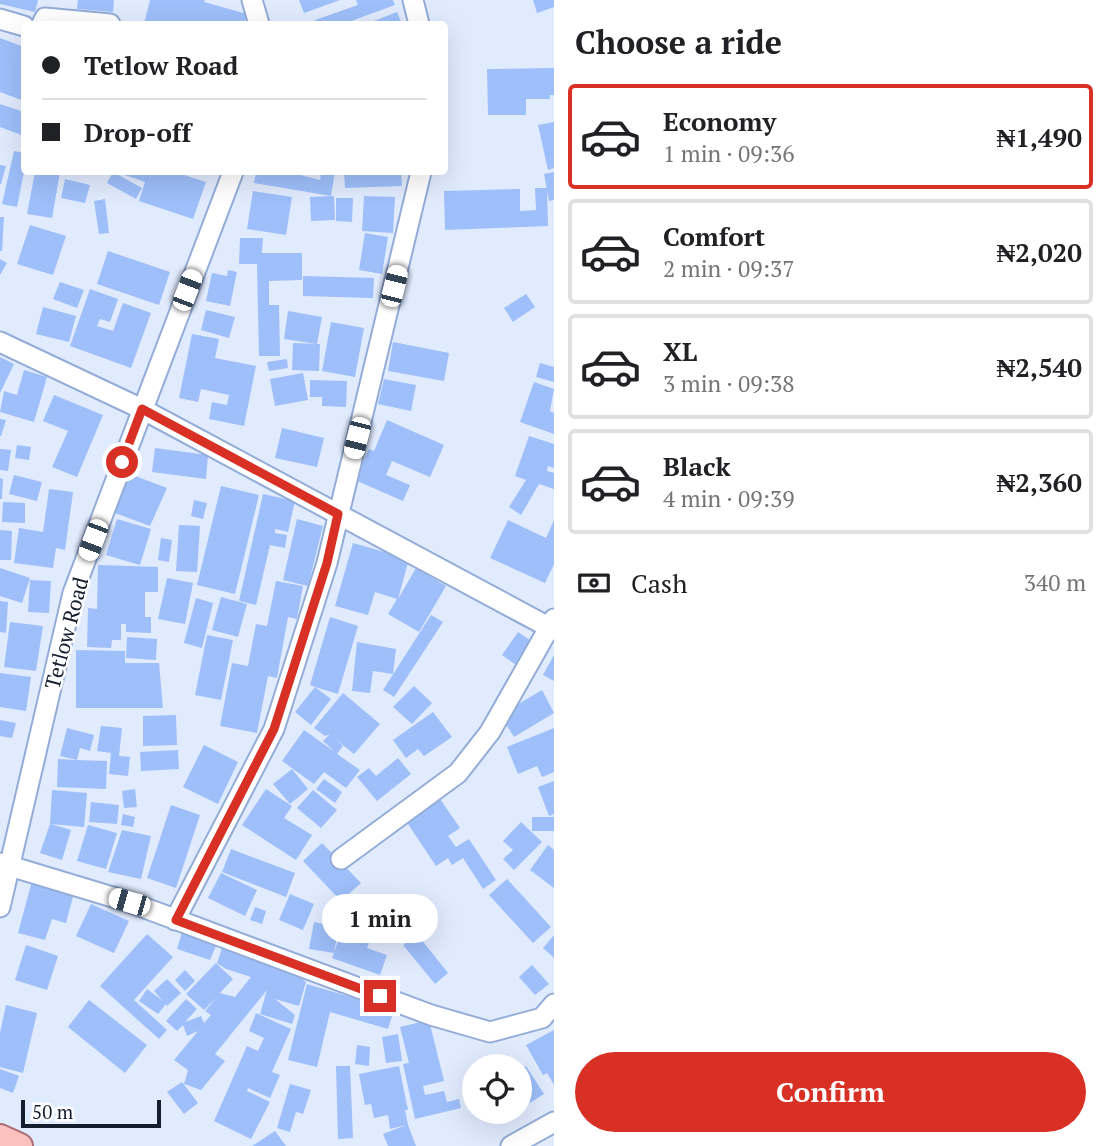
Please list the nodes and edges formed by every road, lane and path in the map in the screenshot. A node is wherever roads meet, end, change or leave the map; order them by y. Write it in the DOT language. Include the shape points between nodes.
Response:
graph roads {
  1 [pos="252,0"];
  2 [pos="413,0"];
  3 [pos="0,19"];
  4 [pos="44,21"];
  5 [pos="78,21"];
  6 [pos="258,21"];
  7 [pos="418,21"];
  8 [pos="21,25"];
  9 [pos="232,175"];
  10 [pos="420,175"];
  11 [pos="0,342"];
  12 [pos="142,409"];
  13 [pos="338,514"];
  14 [pos="553,625"];
  15 [pos="341,859"];
  16 [pos="5,865"];
  17 [pos="0,907"];
  18 [pos="176,920"];
  19 [pos="554,1004"];
  20 [pos="554,1122"];
  21 [pos="0,1137"];
  22 [pos="20,1146"];
  23 [pos="511,1146"];
  1 -- 6 [label="street"];
  2 -- 7 [label="street"];
  3 -- 8 [label="street"];
  4 -- 5 [label="street"];
  9 -- 12 [label="street, Tetlow Road"];
  10 -- 13 [label="street"];
  11 -- 12 [label="street"];
  12 -- 13 [label="street"];
  12 -- 16 [label="street, Tetlow Road" via="73,593"];
  13 -- 14 [label="street"];
  13 -- 18 [label="street" via="274,729"];
  14 -- 15 [label="street" via="490,732 458,773"];
  16 -- 17 [label="street, Tetlow Road"];
  16 -- 18 [label="street"];
  18 -- 19 [label="street" via="431,1015 490,1032 542,1018"];
  20 -- 23 [label="street"];
  21 -- 22 [label="main road"];
}
